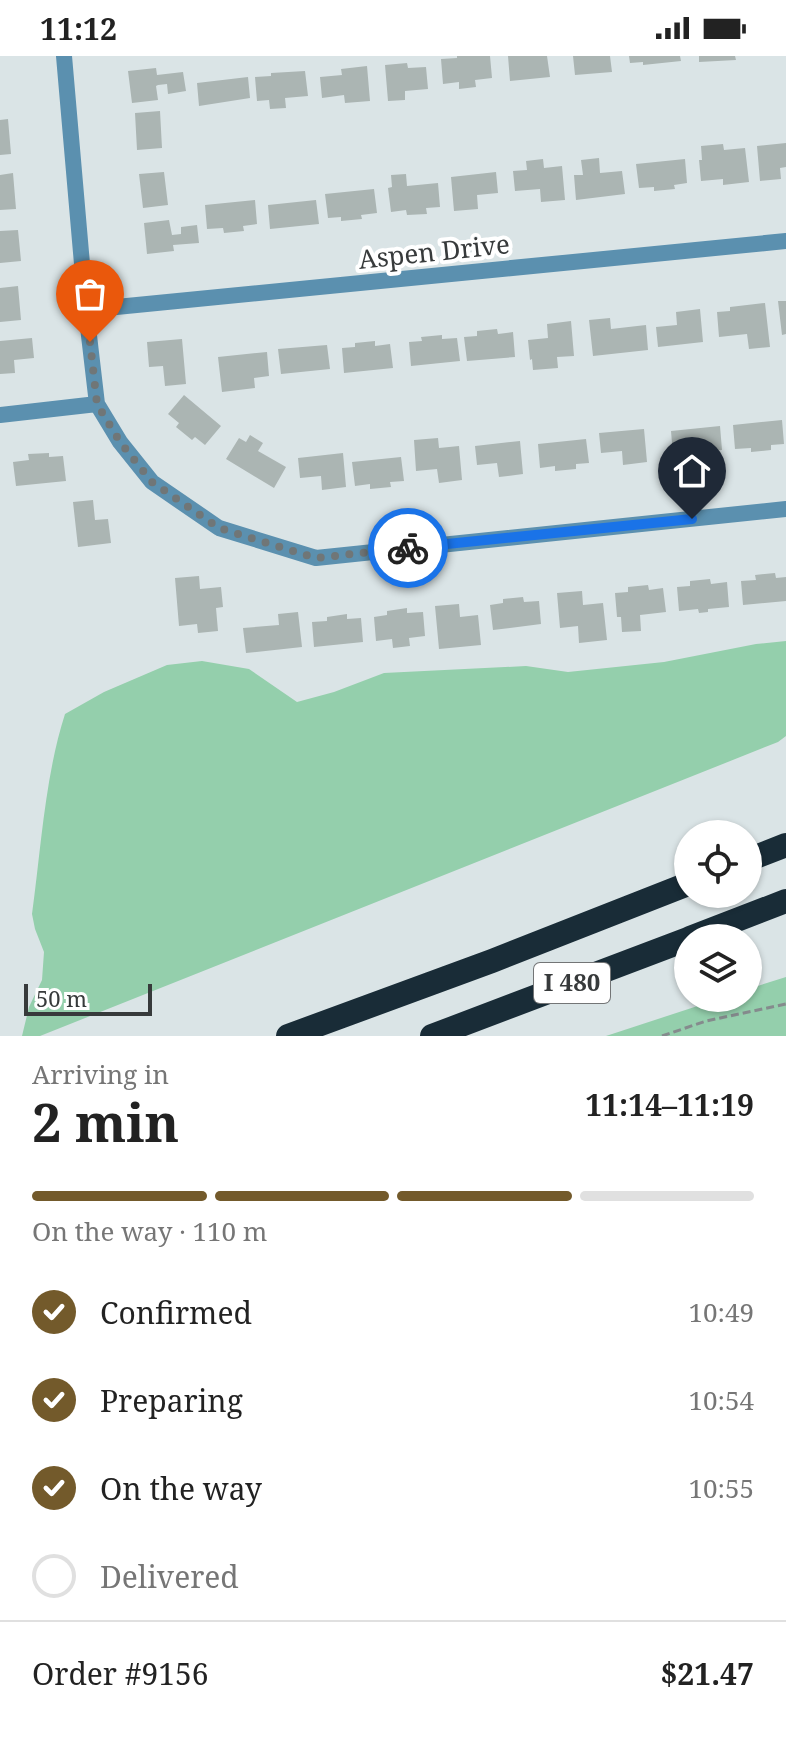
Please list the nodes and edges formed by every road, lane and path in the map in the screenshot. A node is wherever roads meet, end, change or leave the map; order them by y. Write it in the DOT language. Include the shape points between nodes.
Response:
graph roads {
  1 [pos="64,56"];
  2 [pos="786,241"];
  3 [pos="86,310"];
  4 [pos="97,404"];
  5 [pos="0,415"];
  6 [pos="786,509"];
  7 [pos="786,845"];
  8 [pos="762,854"];
  9 [pos="674,890"];
  10 [pos="786,901"];
  11 [pos="726,924"];
  12 [pos="674,944"];
  13 [pos="786,1004"];
  14 [pos="288,1036"];
  15 [pos="432,1036"];
  16 [pos="662,1036"];
  1 -- 3 [label="street"];
  2 -- 3 [label="street, Aspen Drive"];
  3 -- 4 [label="street"];
  4 -- 5 [label="street"];
  4 -- 6 [label="street" via="152,482 219,528 316,558"];
  7 -- 8 [label="highway"];
  9 -- 14 [label="highway, I 480"];
  10 -- 11 [label="highway, I 480"];
  12 -- 15 [label="highway, I 480"];
  13 -- 16 [label="path"];
}
